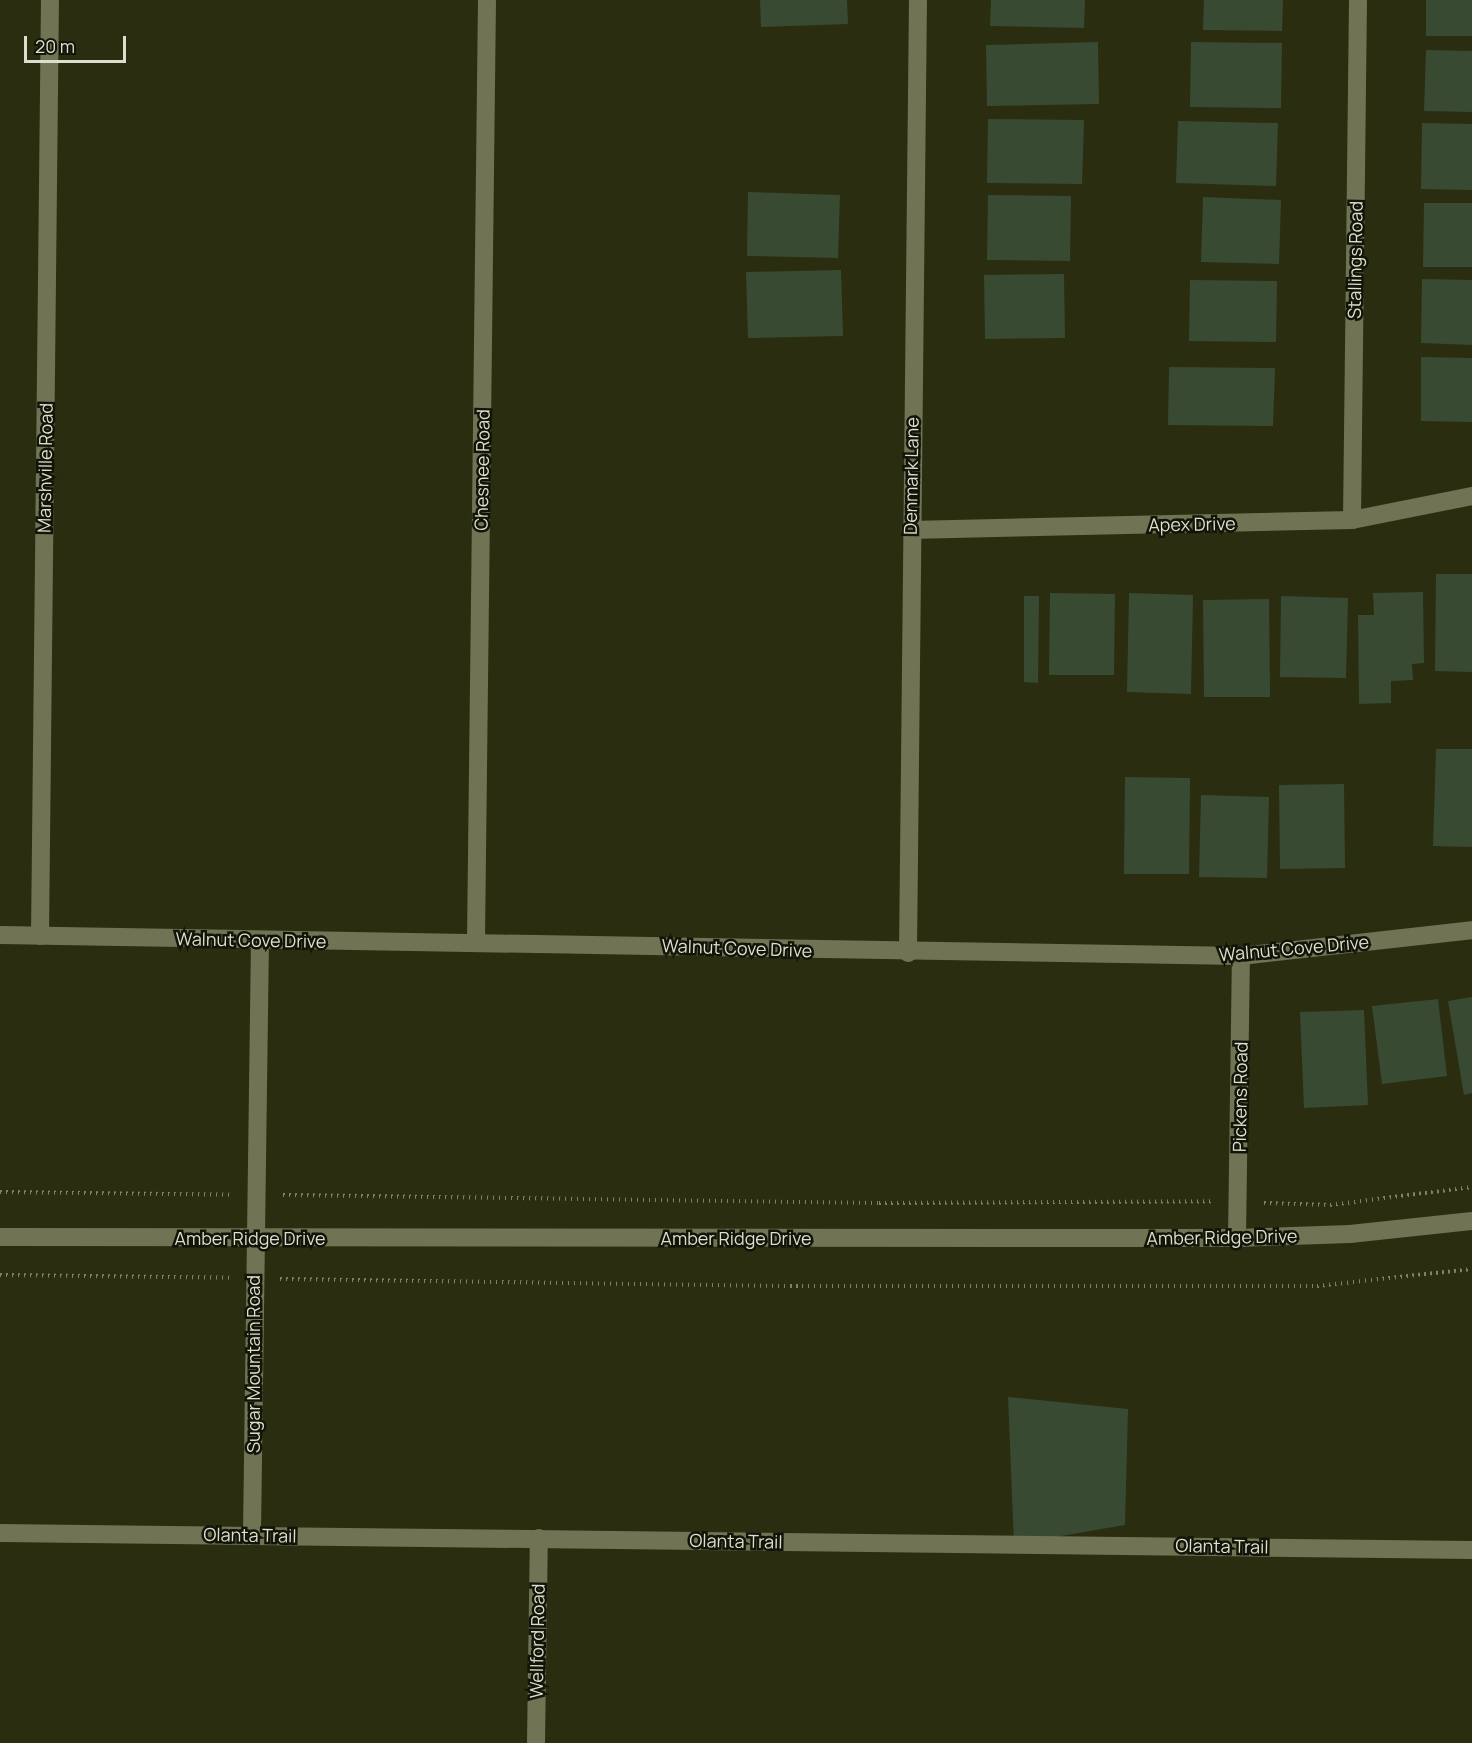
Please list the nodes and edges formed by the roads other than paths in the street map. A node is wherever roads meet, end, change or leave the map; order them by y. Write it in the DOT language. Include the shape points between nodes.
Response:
graph roads {
  1 [pos="50,0"];
  2 [pos="487,0"];
  3 [pos="918,0"];
  4 [pos="1358,0"];
  5 [pos="1472,496"];
  6 [pos="1352,520"];
  7 [pos="910,530"];
  8 [pos="1472,930"];
  9 [pos="0,935"];
  10 [pos="40,936"];
  11 [pos="476,940"];
  12 [pos="260,941"];
  13 [pos="908,953"];
  14 [pos="1241,956"];
  15 [pos="1472,1221"];
  16 [pos="0,1237"];
  17 [pos="255,1238"];
  18 [pos="1237,1238"];
  19 [pos="0,1533"];
  20 [pos="252,1534"];
  21 [pos="539,1538"];
  22 [pos="1472,1550"];
  23 [pos="536,1743"];
  1 -- 10 [label="street, Marshville Road"];
  2 -- 11 [label="street, Chesnee Road"];
  3 -- 7 [label="street, Denmark Lane"];
  4 -- 6 [label="street, Stallings Road"];
  5 -- 6 [label="street, Apex Drive"];
  6 -- 7 [label="street, Apex Drive"];
  7 -- 13 [label="street, Denmark Lane"];
  8 -- 14 [label="street, Walnut Cove Drive"];
  9 -- 10 [label="street, Walnut Cove Drive"];
  10 -- 12 [label="street, Walnut Cove Drive"];
  11 -- 12 [label="street, Walnut Cove Drive"];
  11 -- 13 [label="street, Walnut Cove Drive"];
  12 -- 17 [label="street, Sugar Mountain Road"];
  13 -- 14 [label="street, Walnut Cove Drive"];
  14 -- 18 [label="street, Pickens Road"];
  15 -- 18 [label="street, Amber Ridge Drive" via="1350,1234"];
  16 -- 17 [label="street, Amber Ridge Drive"];
  17 -- 18 [label="street, Amber Ridge Drive"];
  17 -- 20 [label="street, Sugar Mountain Road"];
  19 -- 20 [label="street, Olanta Trail"];
  20 -- 21 [label="street, Olanta Trail"];
  21 -- 22 [label="street, Olanta Trail"];
  21 -- 23 [label="street, Wellford Road"];
}
